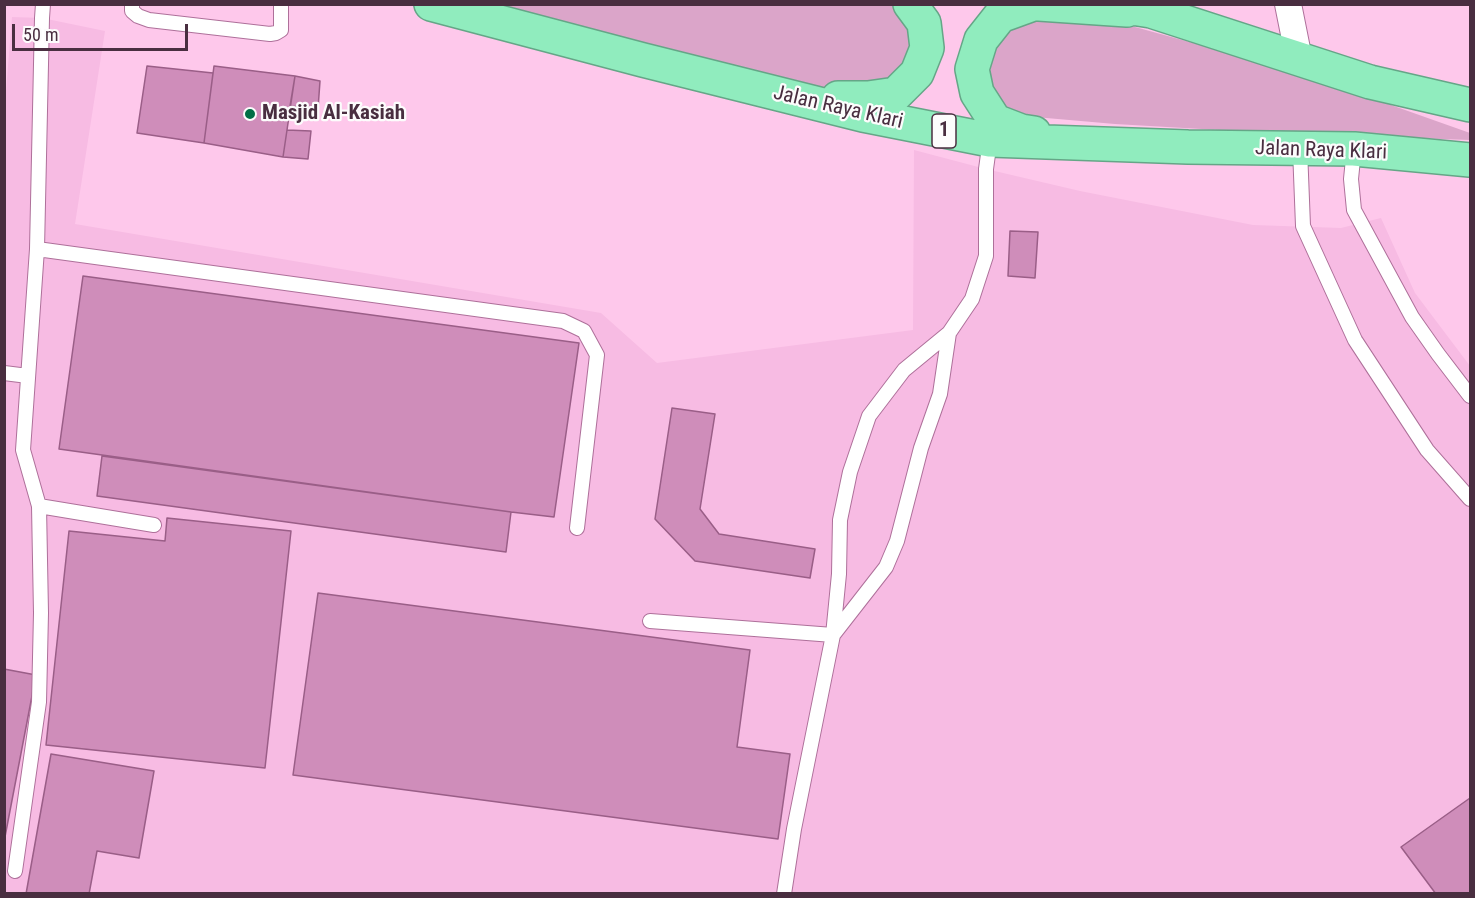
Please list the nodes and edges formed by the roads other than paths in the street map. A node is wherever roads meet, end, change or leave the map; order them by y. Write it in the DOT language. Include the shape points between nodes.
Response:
graph roads {
  1 [pos="43,4"];
  2 [pos="132,4"];
  3 [pos="281,4"];
  4 [pos="431,4"];
  5 [pos="910,4"];
  6 [pos="1033,4"];
  7 [pos="1039,4"];
  8 [pos="1106,4"];
  9 [pos="1288,4"];
  10 [pos="1150,11"];
  11 [pos="1299,59"];
  12 [pos="784,96"];
  13 [pos="1470,105"];
  14 [pos="990,140"];
  15 [pos="1188,147"];
  16 [pos="1300,149"];
  17 [pos="1354,149"];
  18 [pos="1470,160"];
  19 [pos="37,249"];
  20 [pos="949,333"];
  21 [pos="4,373"];
  22 [pos="28,376"];
  23 [pos="1470,396"];
  24 [pos="1470,499"];
  25 [pos="39,506"];
  26 [pos="153,525"];
  27 [pos="577,528"];
  28 [pos="650,621"];
  29 [pos="832,635"];
  30 [pos="15,871"];
  31 [pos="784,894"];
  1 -- 19 [label="lane"];
  2 -- 3 [label="lane" via="132,11 149,20 270,34 281,30"];
  4 -- 12 [label="highway, Jalan Raya Klari / 1"];
  5 -- 12 [label="highway" via="924,23 927,48 916,73 896,94 868,99"];
  6 -- 15 [label="highway" via="1000,16 981,40 972,69 977,93 995,121 1021,131"];
  7 -- 10 [label="highway"];
  8 -- 10 [label="highway"];
  9 -- 11 [label="street"];
  10 -- 11 [label="highway"];
  11 -- 13 [label="highway" via="1370,82"];
  12 -- 14 [label="highway, Jalan Raya Klari / 1"];
  14 -- 15 [label="highway, Jalan Raya Klari / 1"];
  14 -- 20 [label="lane" via="986,256 972,299"];
  15 -- 16 [label="highway, Jalan Raya Klari / 1"];
  16 -- 17 [label="highway, Jalan Raya Klari / 1"];
  16 -- 24 [label="lane" via="1302,226 1355,340 1427,450"];
  17 -- 18 [label="highway, Jalan Raya Klari / 1"];
  17 -- 23 [label="lane" via="1354,210 1412,317"];
  19 -- 22 [label="lane"];
  19 -- 27 [label="lane" via="563,321 584,331 597,355"];
  20 -- 29 [label="lane" via="940,394 921,448 897,542 886,567"];
  20 -- 29 [label="lane" via="904,370 869,416 850,472 840,520"];
  21 -- 22 [label="lane"];
  22 -- 25 [label="lane" via="23,450"];
  25 -- 26 [label="lane"];
  25 -- 30 [label="lane" via="39,702"];
  28 -- 29 [label="lane"];
  29 -- 31 [label="lane"];
}
